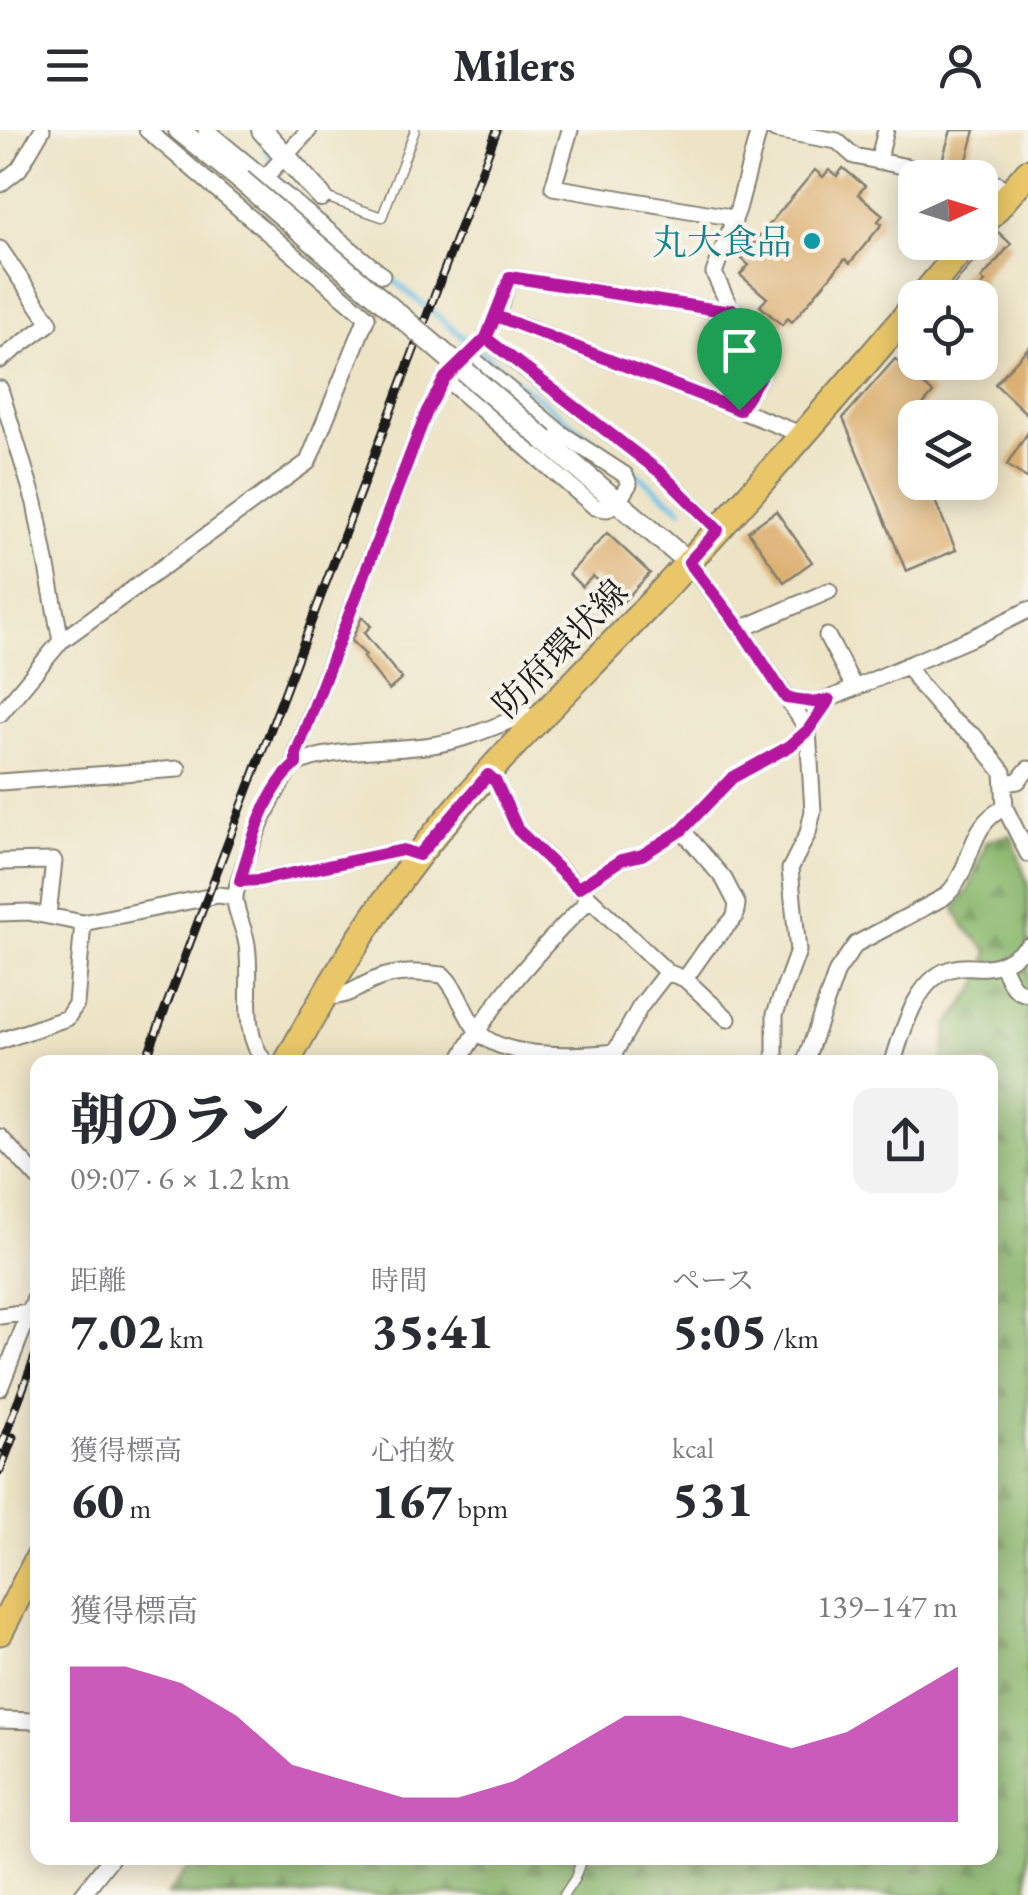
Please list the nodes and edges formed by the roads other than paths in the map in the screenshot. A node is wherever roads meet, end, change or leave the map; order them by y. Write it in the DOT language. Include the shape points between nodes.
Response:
graph roads {
  1 [pos="42,130"];
  2 [pos="147,130"];
  3 [pos="179,130"];
  4 [pos="206,130"];
  5 [pos="262,130"];
  6 [pos="310,130"];
  7 [pos="415,130"];
  8 [pos="570,130"];
  9 [pos="759,130"];
  10 [pos="775,130"];
  11 [pos="886,130"];
  12 [pos="283,155"];
  13 [pos="878,162"];
  14 [pos="898,166"];
  15 [pos="1028,172"];
  16 [pos="264,179"];
  17 [pos="0,184"];
  18 [pos="998,185"];
  19 [pos="1010,194"];
  20 [pos="321,196"];
  21 [pos="237,208"];
  22 [pos="998,208"];
  23 [pos="734,221"];
  24 [pos="0,249"];
  25 [pos="953,260"];
  26 [pos="382,275"];
  27 [pos="936,280"];
  28 [pos="732,309"];
  29 [pos="496,316"];
  30 [pos="898,325"];
  31 [pos="477,346"];
  32 [pos="0,360"];
  33 [pos="445,378"];
  34 [pos="0,389"];
  35 [pos="739,410"];
  36 [pos="800,438"];
  37 [pos="619,500"];
  38 [pos="718,530"];
  39 [pos="689,562"];
  40 [pos="829,591"];
  41 [pos="1028,610"];
  42 [pos="741,629"];
  43 [pos="827,636"];
  44 [pos="60,641"];
  45 [pos="908,665"];
  46 [pos="854,687"];
  47 [pos="786,698"];
  48 [pos="829,700"];
  49 [pos="0,714"];
  50 [pos="539,720"];
  51 [pos="808,730"];
  52 [pos="296,764"];
  53 [pos="178,769"];
  54 [pos="1028,769"];
  55 [pos="488,775"];
  56 [pos="0,782"];
  57 [pos="1004,783"];
  58 [pos="1005,808"];
  59 [pos="682,830"];
  60 [pos="1028,854"];
  61 [pos="419,855"];
  62 [pos="0,862"];
  63 [pos="240,881"];
  64 [pos="584,894"];
  65 [pos="234,898"];
  66 [pos="0,913"];
  67 [pos="48,915"];
  68 [pos="83,922"];
  69 [pos="1028,946"];
  70 [pos="1002,964"];
  71 [pos="667,972"];
  72 [pos="685,978"];
  73 [pos="1028,994"];
  74 [pos="322,996"];
  75 [pos="728,1018"];
  76 [pos="478,1032"];
  77 [pos="0,1042"];
  78 [pos="259,1055"];
  79 [pos="292,1055"];
  80 [pos="463,1055"];
  81 [pos="775,1055"];
  82 [pos="807,1055"];
  83 [pos="896,1055"];
  84 [pos="0,1137"];
  85 [pos="30,1169"];
  86 [pos="30,1308"];
  87 [pos="28,1312"];
  88 [pos="0,1316"];
  89 [pos="0,1388"];
  90 [pos="30,1577"];
  91 [pos="0,1632"];
  92 [pos="0,1720"];
  93 [pos="30,1721"];
  94 [pos="106,1865"];
  95 [pos="580,1865"];
  96 [pos="82,1895"];
  97 [pos="564,1895"];
  1 -- 17 [label="street" via="19,169"];
  2 -- 21 [label="street"];
  3 -- 37 [label="street, bridge"];
  4 -- 16 [label="street"];
  5 -- 12 [label="street"];
  6 -- 12 [label="street"];
  7 -- 20 [label="lane" via="382,216"];
  8 -- 23 [label="street" via="553,187"];
  9 -- 23 [label="street"];
  10 -- 13 [label="street" via="837,142 854,156"];
  11 -- 13 [label="street"];
  12 -- 16 [label="street"];
  12 -- 20 [label="street"];
  13 -- 14 [label="street"];
  15 -- 19 [label="main road"];
  16 -- 21 [label="street"];
  16 -- 26 [label="street"];
  18 -- 19 [label="street"];
  19 -- 22 [label="main road"];
  21 -- 44 [label="street" via="367,317 308,462"];
  23 -- 28 [label="street" via="714,273"];
  24 -- 32 [label="street" via="50,323"];
  25 -- 27 [label="main road"];
  28 -- 29 [label="street" via="510,277"];
  28 -- 35 [label="street" via="761,375"];
  29 -- 31 [label="street"];
  29 -- 35 [label="street"];
  30 -- 36 [label="main road, 防府環状線"];
  31 -- 33 [label="street"];
  31 -- 37 [label="street" via="562,434 625,475 629,484"];
  31 -- 38 [label="street" via="661,473"];
  33 -- 37 [label="street" via="596,506 607,510"];
  33 -- 52 [label="street" via="413,446"];
  34 -- 44 [label="street" via="35,503"];
  35 -- 36 [label="street"];
  36 -- 38 [label="main road, 防府環状線"];
  37 -- 39 [label="street"];
  38 -- 39 [label="main road, 防府環状線"];
  39 -- 42 [label="street"];
  39 -- 50 [label="main road, 防府環状線"];
  40 -- 42 [label="street"];
  41 -- 45 [label="street"];
  42 -- 47 [label="street"];
  43 -- 46 [label="street"];
  44 -- 49 [label="street"];
  45 -- 46 [label="street"];
  45 -- 57 [label="street" via="1003,772"];
  46 -- 48 [label="street"];
  47 -- 48 [label="street"];
  47 -- 51 [label="street"];
  48 -- 51 [label="street"];
  50 -- 52 [label="street" via="526,715 450,742"];
  50 -- 55 [label="main road, 防府環状線"];
  51 -- 59 [label="street" via="732,778"];
  51 -- 81 [label="street" via="813,812 790,870 798,951 775,1014"];
  52 -- 63 [label="street" via="269,802"];
  53 -- 56 [label="street"];
  54 -- 57 [label="street" via="1018,781"];
  55 -- 61 [label="main road, 防府環状線"];
  55 -- 64 [label="street" via="518,830"];
  57 -- 58 [label="street"];
  58 -- 60 [label="street"];
  58 -- 82 [label="street" via="982,826 956,887 856,944 837,970"];
  59 -- 64 [label="street" via="621,860"];
  59 -- 72 [label="street" via="737,904 735,917"];
  61 -- 63 [label="street" via="403,850"];
  61 -- 74 [label="main road, 防府環状線"];
  62 -- 67 [label="street" via="54,860"];
  63 -- 65 [label="street"];
  64 -- 71 [label="street"];
  64 -- 76 [label="street"];
  65 -- 68 [label="street" via="218,895"];
  65 -- 78 [label="street" via="246,938 249,1020"];
  66 -- 67 [label="street"];
  67 -- 68 [label="street"];
  68 -- 77 [label="street" via="76,1004 67,1018"];
  69 -- 70 [label="street"];
  70 -- 73 [label="street" via="1012,986"];
  70 -- 83 [label="street" via="959,966 928,982"];
  71 -- 72 [label="street"];
  71 -- 76 [label="street" via="615,1052 513,1051"];
  72 -- 75 [label="street"];
  74 -- 76 [label="street" via="348,996 393,974 443,975"];
  74 -- 79 [label="main road, 防府環状線"];
  76 -- 80 [label="street"];
  84 -- 85 [label="street"];
  86 -- 87 [label="street"];
  87 -- 88 [label="street"];
  87 -- 89 [label="street"];
  90 -- 91 [label="main road"];
  92 -- 93 [label="street"];
  94 -- 96 [label="street"];
  95 -- 97 [label="lane"];
}
